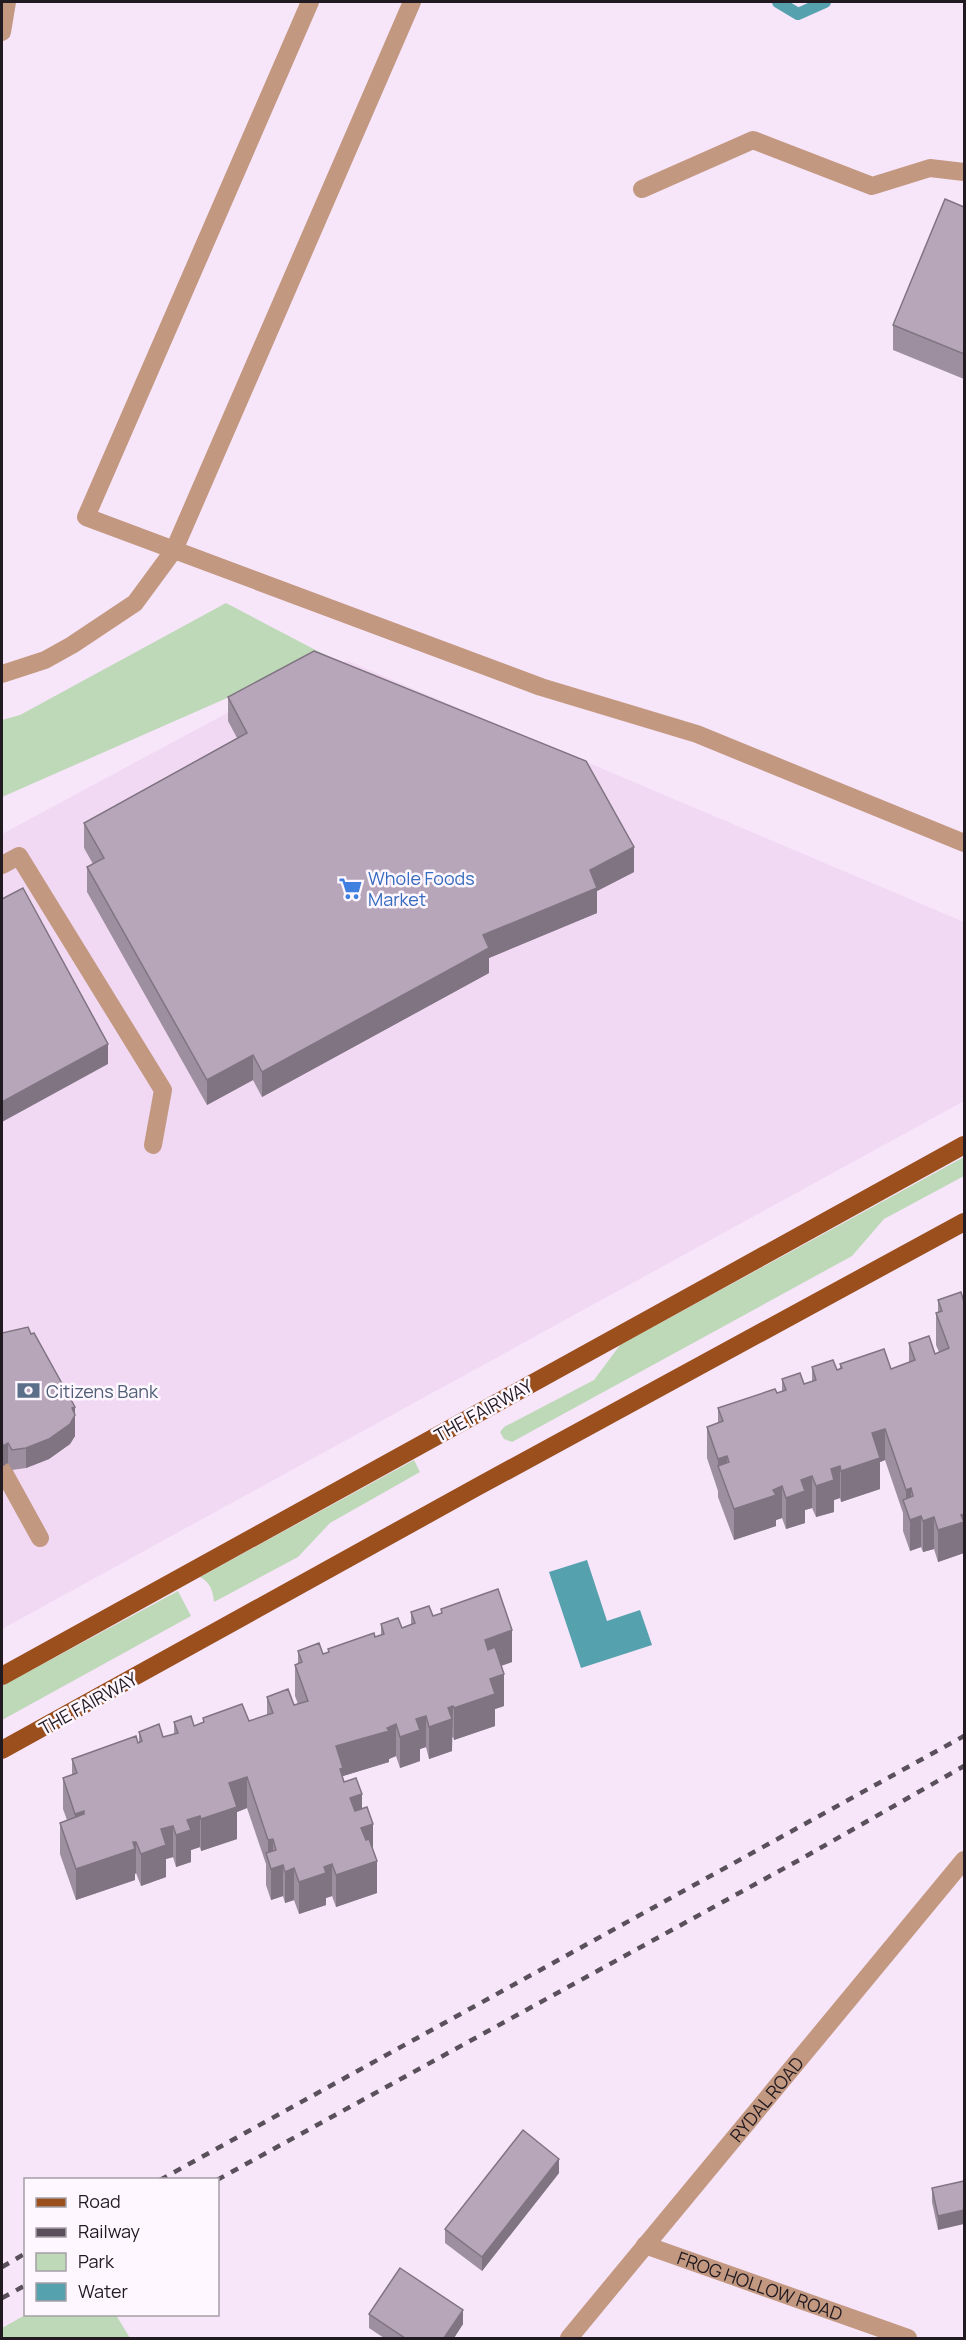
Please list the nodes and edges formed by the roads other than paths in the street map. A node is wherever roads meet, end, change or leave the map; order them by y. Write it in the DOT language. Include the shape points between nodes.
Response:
graph roads {
  1 [pos="7,2"];
  2 [pos="310,2"];
  3 [pos="412,2"];
  4 [pos="2,32"];
  5 [pos="964,172"];
  6 [pos="642,189"];
  7 [pos="174,550"];
  8 [pos="2,674"];
  9 [pos="964,843"];
  10 [pos="2,866"];
  11 [pos="153,1145"];
  12 [pos="964,1145"];
  13 [pos="964,1222"];
  14 [pos="2,1469"];
  15 [pos="40,1538"];
  16 [pos="2,1676"];
  17 [pos="2,1750"];
  18 [pos="964,1860"];
  19 [pos="645,2245"];
  20 [pos="569,2338"];
  21 [pos="908,2338"];
  1 -- 4 [label="street"];
  2 -- 7 [label="street" via="86,517"];
  3 -- 7 [label="street"];
  5 -- 6 [label="street" via="930,168 872,186 753,140"];
  7 -- 8 [label="street" via="135,603 54,655"];
  7 -- 9 [label="street" via="541,687 697,734"];
  10 -- 11 [label="street" via="19,856 163,1090"];
  12 -- 16 [label="main road, THE FAIRWAY"];
  13 -- 17 [label="main road, THE FAIRWAY"];
  14 -- 15 [label="street"];
  18 -- 19 [label="street, RYDAL ROAD"];
  19 -- 20 [label="street, RYDAL ROAD"];
  19 -- 21 [label="street, FROG HOLLOW ROAD"];
}
